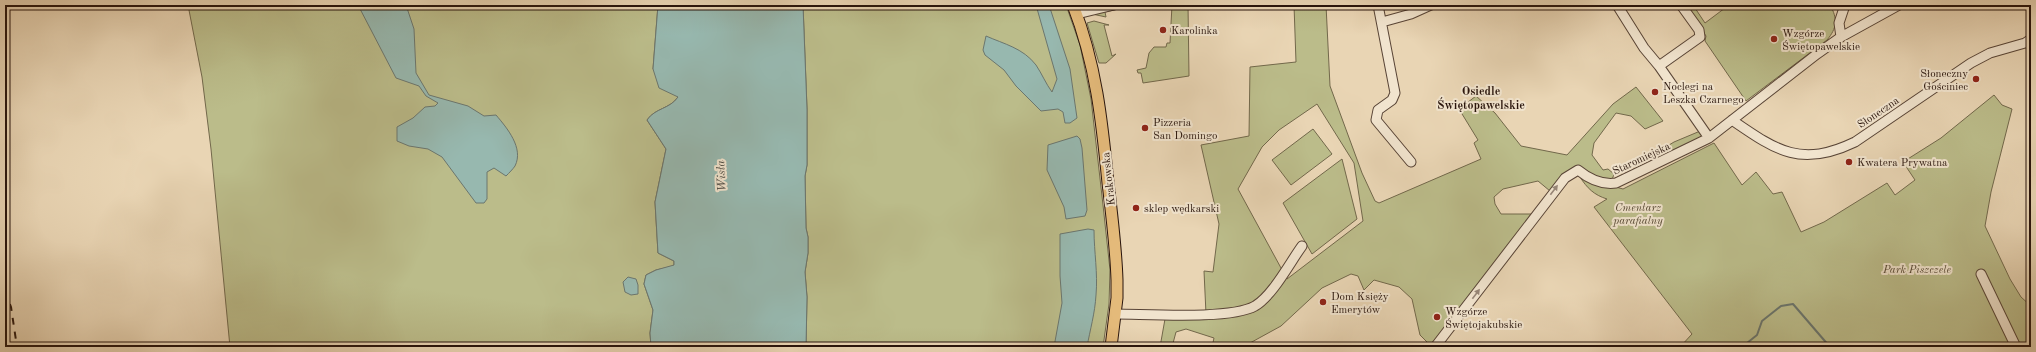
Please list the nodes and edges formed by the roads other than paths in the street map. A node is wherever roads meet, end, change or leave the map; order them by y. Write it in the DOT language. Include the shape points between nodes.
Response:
graph roads {
  1 [pos="1114,5"];
  2 [pos="1378,5"];
  3 [pos="1431,5"];
  4 [pos="1617,5"];
  5 [pos="1681,5"];
  6 [pos="1899,5"];
  7 [pos="1841,7"];
  8 [pos="1075,10"];
  9 [pos="1382,22"];
  10 [pos="1841,37"];
  11 [pos="2029,42"];
  12 [pos="1659,66"];
  13 [pos="1732,120"];
  14 [pos="1709,138"];
  15 [pos="1411,162"];
  16 [pos="1302,246"];
  17 [pos="1981,274"];
  18 [pos="1116,314"];
  19 [pos="1111,347"];
  20 [pos="1435,347"];
  21 [pos="2016,347"];
  1 -- 8 [label="street, Krakowska"];
  2 -- 9 [label="street"];
  3 -- 9 [label="street"];
  4 -- 12 [label="street" via="1644,48"];
  5 -- 12 [label="street" via="1699,30 1700,37"];
  6 -- 10 [label="street, Staromiejska"];
  7 -- 10 [label="street"];
  8 -- 18 [label="main road, Krakowska" via="1089,50 1099,97 1117,266"];
  9 -- 15 [label="street" via="1396,93 1392,100 1378,110 1376,120"];
  10 -- 13 [label="street, Staromiejska"];
  11 -- 13 [label="street, Słoneczna" via="1990,53 1971,63 1855,142 1833,151 1802,154 1778,149"];
  12 -- 14 [label="street"];
  13 -- 14 [label="street, Staromiejska"];
  20 -- 14 [label="street, Staromiejska, one-way" via="1560,182 1578,170 1598,182 1616,183"];
  16 -- 18 [label="street" via="1267,295 1246,310 1226,314"];
  17 -- 21 [label="street"];
  18 -- 19 [label="main road, Krakowska"];
}
